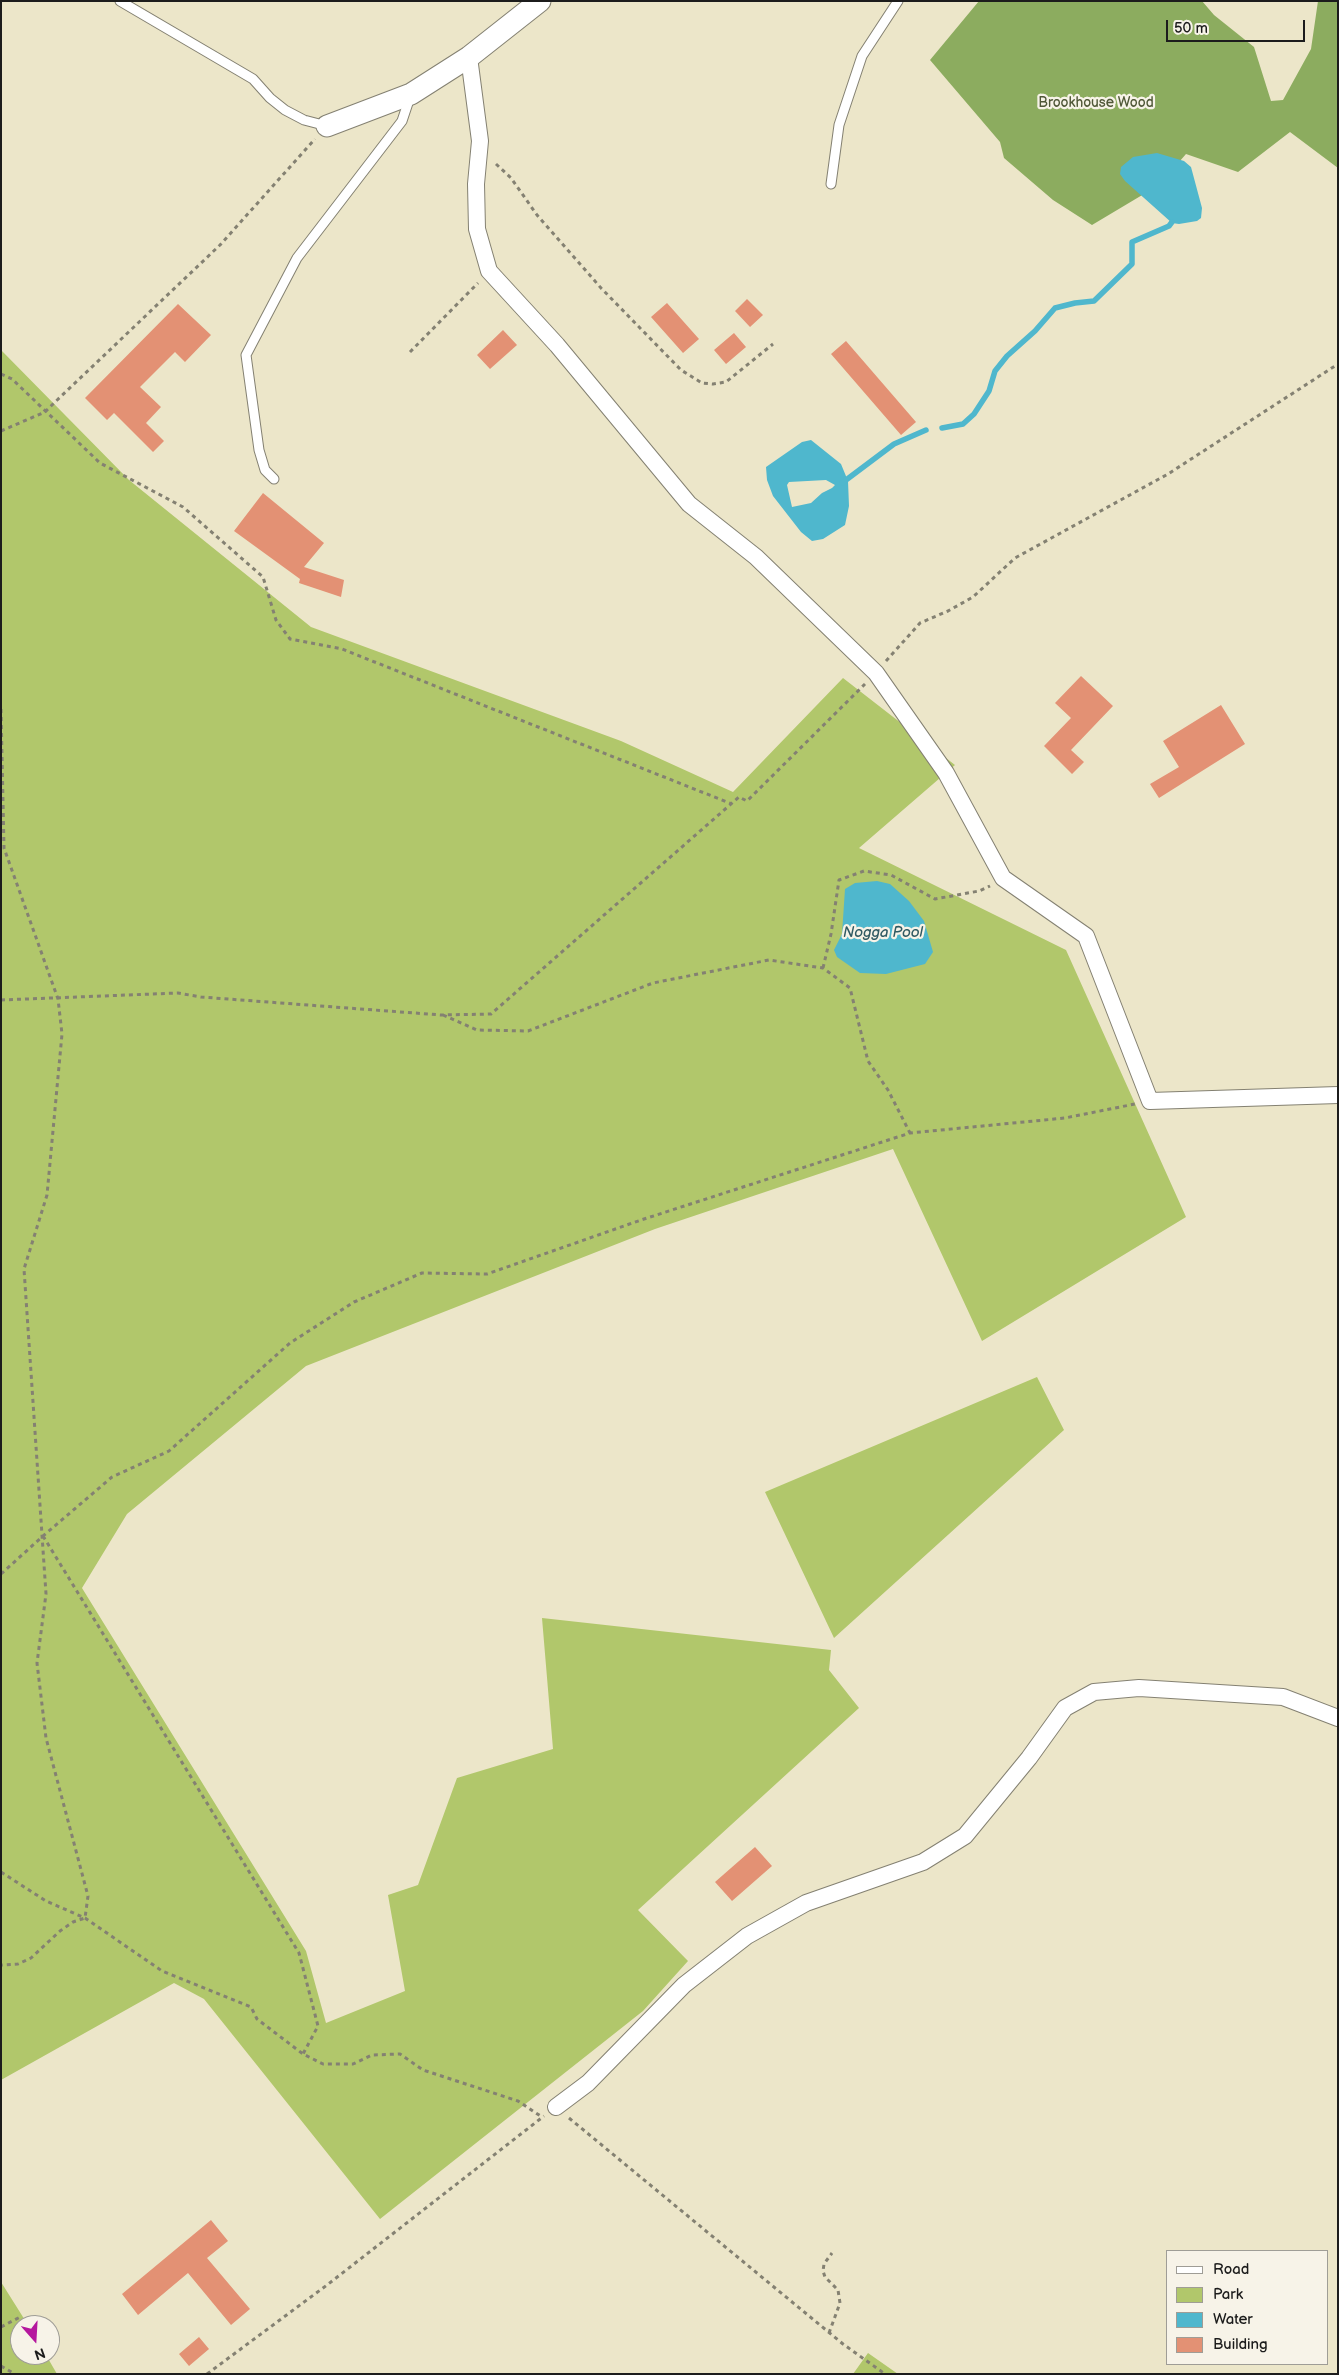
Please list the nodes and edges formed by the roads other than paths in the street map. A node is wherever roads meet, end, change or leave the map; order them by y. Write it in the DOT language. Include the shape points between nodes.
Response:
graph roads {
  1 [pos="120,1"];
  2 [pos="898,1"];
  3 [pos="530,6"];
  4 [pos="469,57"];
  5 [pos="411,94"];
  6 [pos="327,126"];
  7 [pos="831,184"];
  8 [pos="274,479"];
  9 [pos="1338,1095"];
  10 [pos="1338,1718"];
  11 [pos="556,2107"];
  1 -- 6 [label="lane" via="253,79 285,110 304,120"];
  2 -- 7 [label="lane" via="862,56 840,125"];
  3 -- 4 [label="street"];
  4 -- 5 [label="street"];
  4 -- 9 [label="street" via="480,141 476,184 477,229 489,272 557,345 689,504 756,557 876,673 946,774 1003,878 1086,936 1150,1101"];
  5 -- 6 [label="street"];
  5 -- 8 [label="lane" via="402,121 297,258 243,358 259,450 265,470"];
  10 -- 11 [label="street" via="1283,1697 1138,1688 1094,1692 1065,1708 965,1836 923,1862 806,1903 747,1936 684,1985 588,2083"];
}
